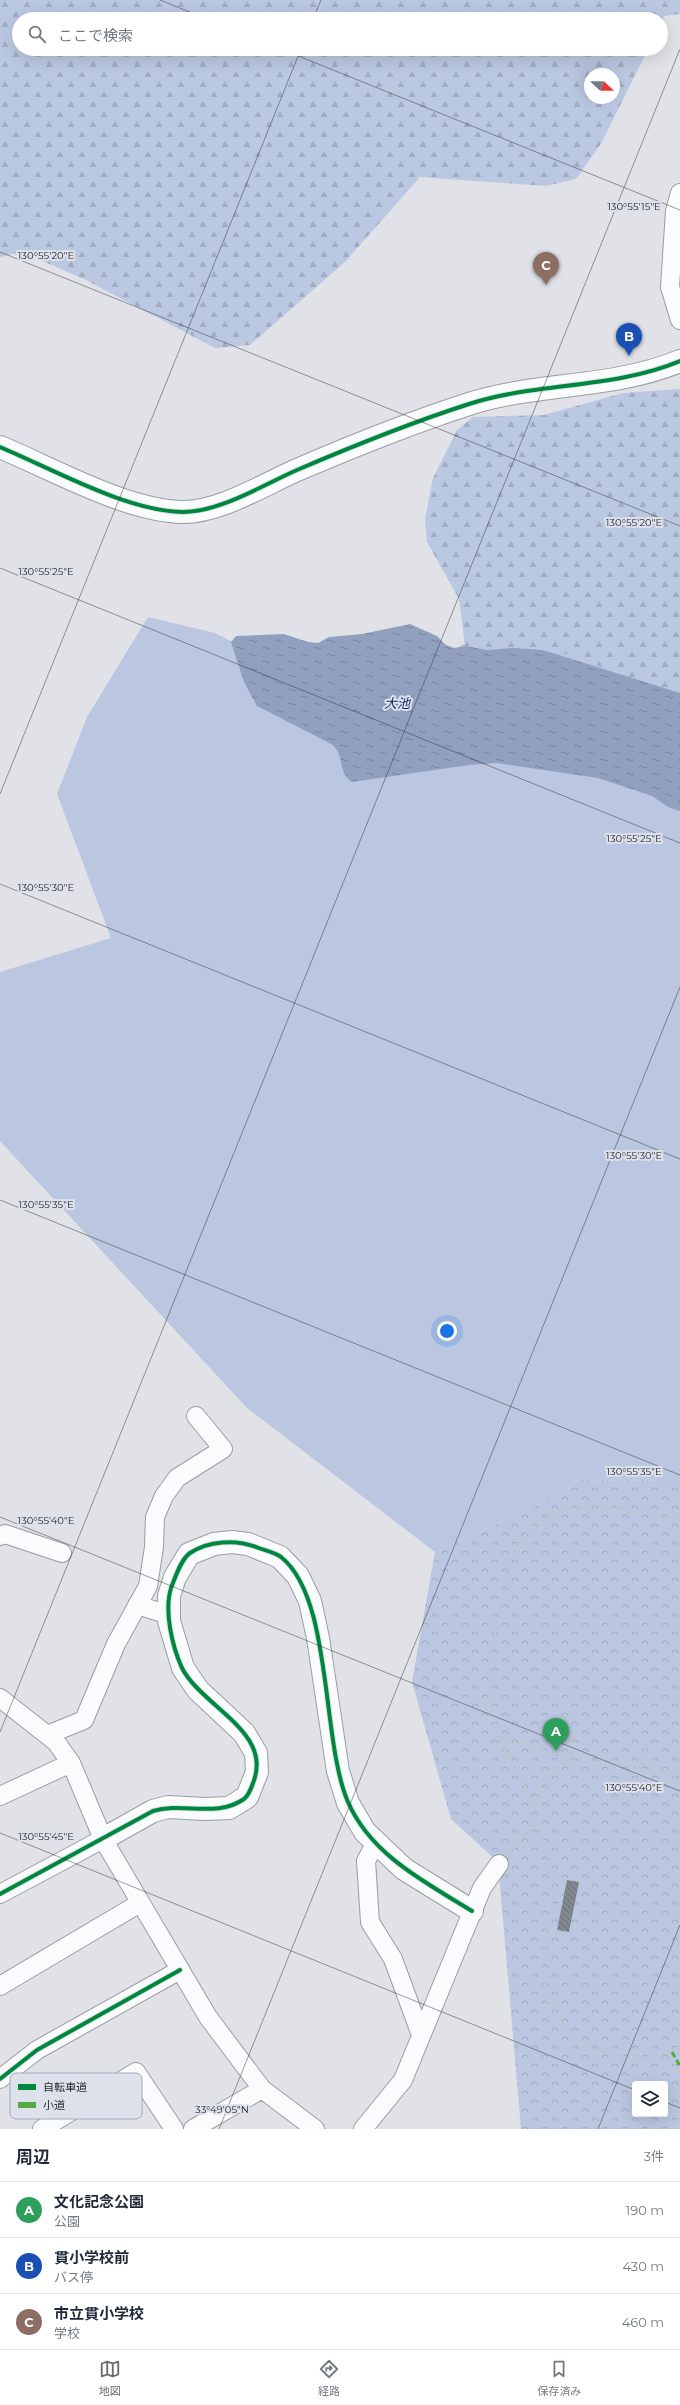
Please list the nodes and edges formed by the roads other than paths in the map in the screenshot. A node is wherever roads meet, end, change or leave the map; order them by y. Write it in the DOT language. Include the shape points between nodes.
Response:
graph roads {
  1 [pos="680,193"];
  2 [pos="678,211"];
  3 [pos="680,320"];
  4 [pos="680,361"];
  5 [pos="0,447"];
  6 [pos="196,1416"];
  7 [pos="0,1536"];
  8 [pos="62,1553"];
  9 [pos="137,1606"];
  10 [pos="169,1615"];
  11 [pos="0,1698"];
  12 [pos="47,1735"];
  13 [pos="71,1763"];
  14 [pos="0,1796"];
  15 [pos="103,1839"];
  16 [pos="376,1842"];
  17 [pos="499,1864"];
  18 [pos="0,1894"];
  19 [pos="140,1903"];
  20 [pos="472,1911"];
  21 [pos="180,1970"];
  22 [pos="0,1986"];
  23 [pos="421,2035"];
  24 [pos="0,2079"];
  25 [pos="142,2081"];
  26 [pos="262,2089"];
  27 [pos="58,2119"];
  28 [pos="42,2129"];
  29 [pos="174,2129"];
  30 [pos="193,2129"];
  31 [pos="315,2129"];
  32 [pos="363,2129"];
  1 -- 2 [label="street"];
  2 -- 3 [label="street" via="670,287"];
  4 -- 5 [label="street" via="630,375 469,404 340,452 227,503 185,512 167,511 105,492"];
  6 -- 9 [label="street" via="223,1448 177,1478 164,1496 155,1516 154,1547 148,1586"];
  7 -- 8 [label="street" via="5,1534"];
  9 -- 10 [label="street"];
  9 -- 12 [label="street" via="116,1644 84,1720"];
  10 -- 15 [label="street" via="175,1648 182,1668 198,1690 244,1733 256,1753 257,1772 247,1797 229,1808 168,1806 153,1811"];
  10 -- 16 [label="street" via="175,1577 189,1554 214,1544 248,1544 280,1557 298,1576 310,1601 318,1638 338,1771 348,1802 365,1832"];
  11 -- 12 [label="street"];
  12 -- 13 [label="street" via="56,1742"];
  13 -- 14 [label="street"];
  13 -- 15 [label="street"];
  15 -- 18 [label="street"];
  15 -- 19 [label="street"];
  16 -- 20 [label="street" via="404,1870"];
  16 -- 23 [label="street" via="366,1861 370,1922 393,1959"];
  17 -- 20 [label="street" via="482,1888"];
  19 -- 21 [label="street"];
  19 -- 22 [label="street"];
  20 -- 23 [label="street"];
  21 -- 24 [label="street" via="37,2050"];
  21 -- 26 [label="street" via="208,2017"];
  23 -- 32 [label="street" via="403,2080"];
  25 -- 29 [label="street"];
  26 -- 30 [label="street"];
  26 -- 31 [label="street"];
  27 -- 28 [label="street"];
}
